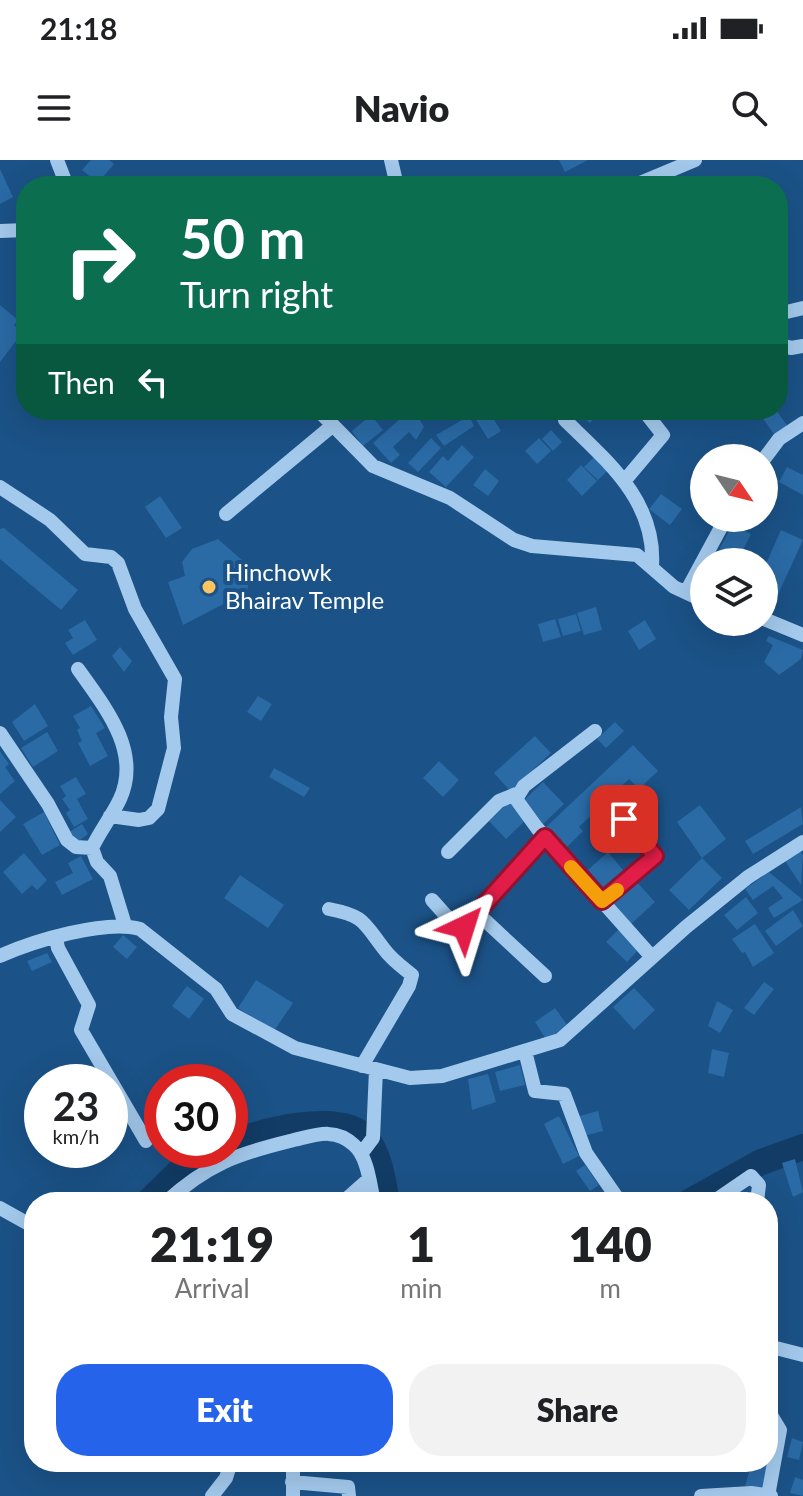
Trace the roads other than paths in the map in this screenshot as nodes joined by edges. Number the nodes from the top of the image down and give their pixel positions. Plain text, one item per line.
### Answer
1 (695, 160) edge
2 (654, 167) edge
3 (327, 420) edge
4 (565, 420) edge
5 (651, 420) edge
6 (803, 423) edge
7 (332, 426) junction
8 (775, 444) edge
9 (626, 479) junction
10 (0, 487) edge
11 (226, 514) dead end
12 (718, 532) edge
13 (652, 566) junction
14 (686, 592) junction
15 (690, 594) edge
16 (778, 625) edge
17 (803, 635) edge
18 (78, 669) dead end
19 (595, 731) dead end
20 (0, 733) edge
21 (516, 794) junction
22 (610, 802) dead end
23 (110, 816) junction
24 (545, 837) junction
25 (803, 842) edge
26 (92, 848) junction
27 (448, 852) dead end
28 (432, 900) dead end
29 (602, 901) junction
30 (329, 909) dead end
31 (476, 912) junction
32 (125, 925) junction
33 (56, 938) junction
34 (0, 956) edge
35 (651, 956) junction
36 (545, 976) dead end
37 (525, 1051) junction
38 (369, 1068) junction
39 (144, 1138) edge
40 (361, 1154) junction
41 (369, 1179) junction
42 (177, 1192) edge
43 (354, 1192) edge
44 (372, 1192) edge
45 (613, 1192) edge
46 (728, 1192) edge
47 (758, 1192) edge
48 (0, 1208) edge
49 (24, 1221) edge
50 (778, 1349) edge
51 (803, 1355) edge
52 (228, 1472) edge
53 (773, 1472) edge
54 (292, 1489) edge
55 (212, 1496) edge
56 (349, 1496) edge
57 (701, 1496) edge
58 (769, 1496) edge

1 - 2 street
3 - 7 street
4 - 9 street
5 - 9 street
6 - 8 street
7 - 11 street
7 - 13 street
9 - 13 street
10 - 23 street
12 - 14 street
13 - 14 street
14 - 15 street
16 - 17 street
18 - 23 street
19 - 21 street
20 - 26 street
21 - 24 street
21 - 27 street
22 - 29 street
23 - 26 street
24 - 29 street
24 - 31 street
25 - 35 street
26 - 32 street
28 - 31 street
29 - 35 street
30 - 38 street
31 - 36 street
32 - 33 street
32 - 38 street
33 - 34 street
33 - 39 street
35 - 37 street
37 - 38 street
37 - 45 street
38 - 40 street
40 - 41 street
40 - 42 street
41 - 43 street
41 - 44 street
46 - 47 street
48 - 49 street
50 - 51 street
52 - 55 street
53 - 58 street
54 - 56 street
57 - 58 street

